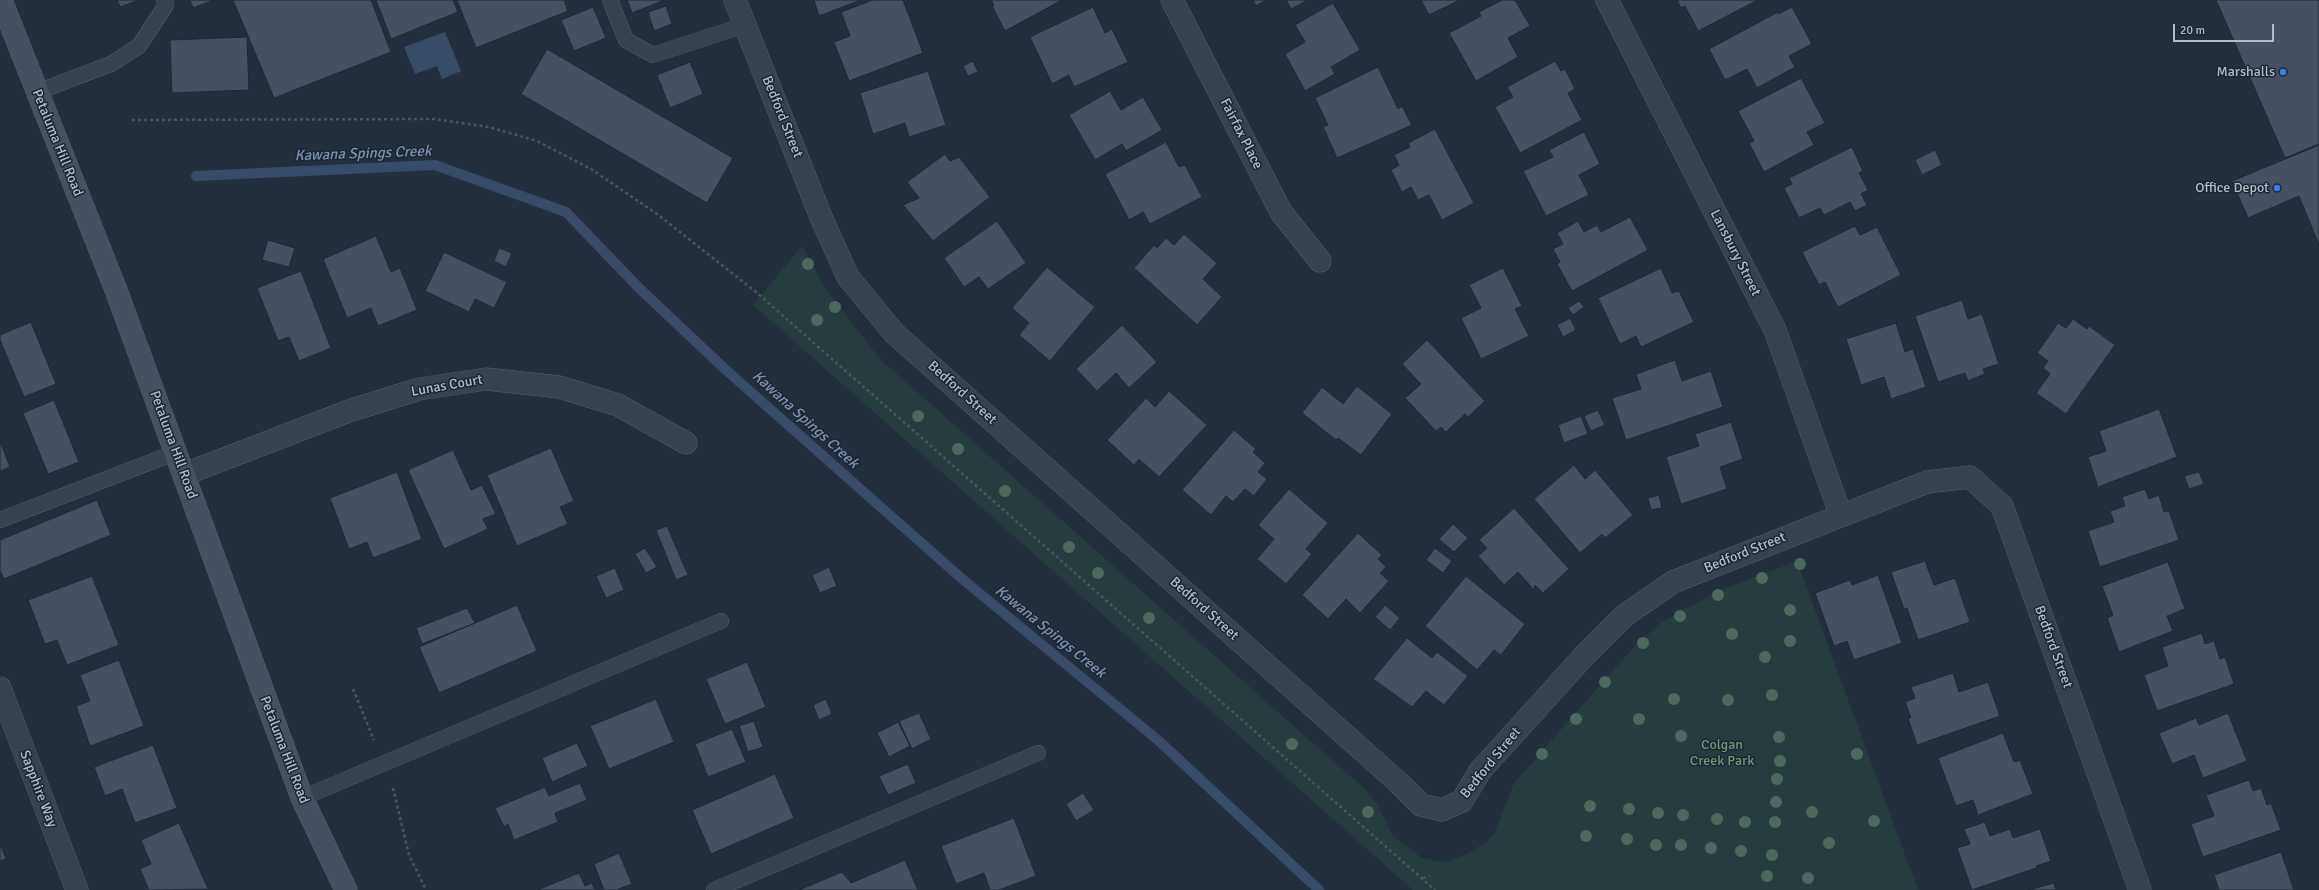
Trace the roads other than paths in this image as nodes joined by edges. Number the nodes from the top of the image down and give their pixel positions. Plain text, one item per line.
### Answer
1 (1, 0) edge
2 (164, 0) edge
3 (610, 0) edge
4 (735, 0) edge
5 (1172, 0) edge
6 (1607, 0) edge
7 (745, 25) junction
8 (37, 92) junction
9 (1320, 261) dead end
10 (686, 444) dead end
11 (177, 452) junction
12 (185, 474) junction
13 (1841, 516) junction
14 (0, 520) edge
15 (721, 621) dead end
16 (0, 688) edge
17 (1038, 753) dead end
18 (302, 798) junction
19 (77, 890) edge
20 (346, 890) edge
21 (714, 890) edge
22 (2140, 890) edge

1 - 8 main road, Petaluma Hill Road
2 - 8 lane
3 - 7 lane
4 - 7 street, Bedford Street
5 - 9 street, Fairfax Place
6 - 13 street, Lansbury Street
7 - 13 street, Bedford Street
8 - 11 main road, Petaluma Hill Road
10 - 12 street, Lunas Court
11 - 12 main road, Petaluma Hill Road
11 - 14 lane
12 - 18 main road, Petaluma Hill Road
13 - 22 street, Bedford Street
15 - 18 lane
16 - 19 street, Sapphire Way
17 - 21 lane
18 - 20 main road, Petaluma Hill Road

